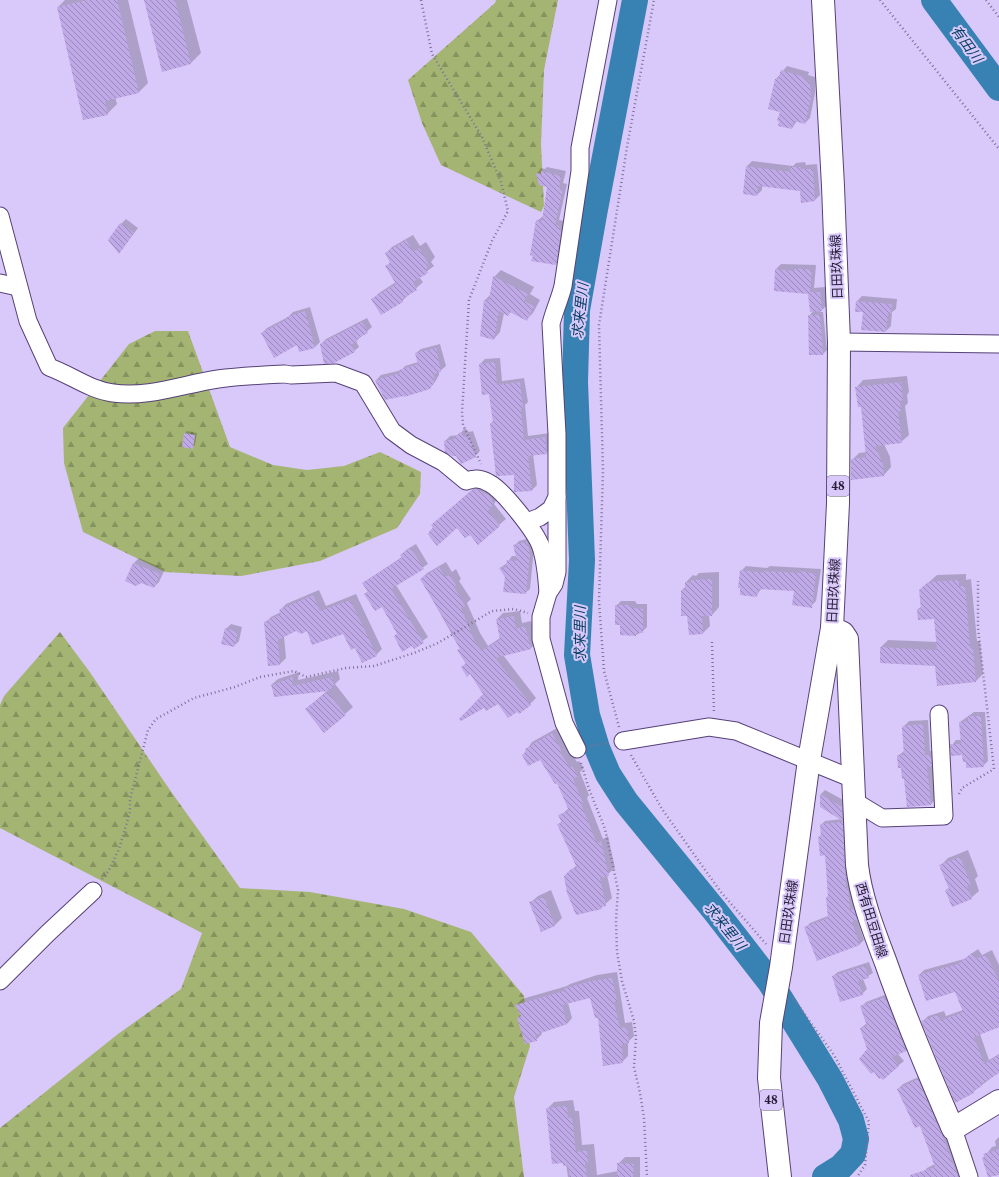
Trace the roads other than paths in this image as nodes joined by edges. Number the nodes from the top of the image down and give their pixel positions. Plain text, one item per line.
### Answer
1 (608, 0) edge
2 (823, 0) edge
3 (0, 216) edge
4 (0, 283) edge
5 (18, 287) junction
6 (838, 342) junction
7 (999, 344) edge
8 (557, 497) junction
9 (527, 522) junction
10 (548, 593) junction
11 (832, 628) junction
12 (939, 714) dead end
13 (623, 741) road end
14 (581, 748) road end
15 (808, 760) junction
16 (853, 779) junction
17 (854, 801) junction
18 (93, 891) road end
19 (0, 981) edge
20 (999, 1101) edge
21 (953, 1129) junction
22 (780, 1177) edge
23 (969, 1177) edge

1 - 8 street
2 - 6 main road, 日田玖珠線 / 48
3 - 5 street
4 - 5 street
5 - 9 street
6 - 7 street
6 - 11 main road, 日田玖珠線 / 48
8 - 9 street
8 - 10 street
9 - 10 street
10 - 14 street
11 - 15 main road, 日田玖珠線 / 48
11 - 16 main road, 西有田豆田線
12 - 17 street
13 - 15 street
15 - 16 street
15 - 22 main road, 日田玖珠線 / 48
16 - 17 main road, 西有田豆田線
17 - 21 main road, 西有田豆田線
18 - 19 street
20 - 21 main road
21 - 23 street

